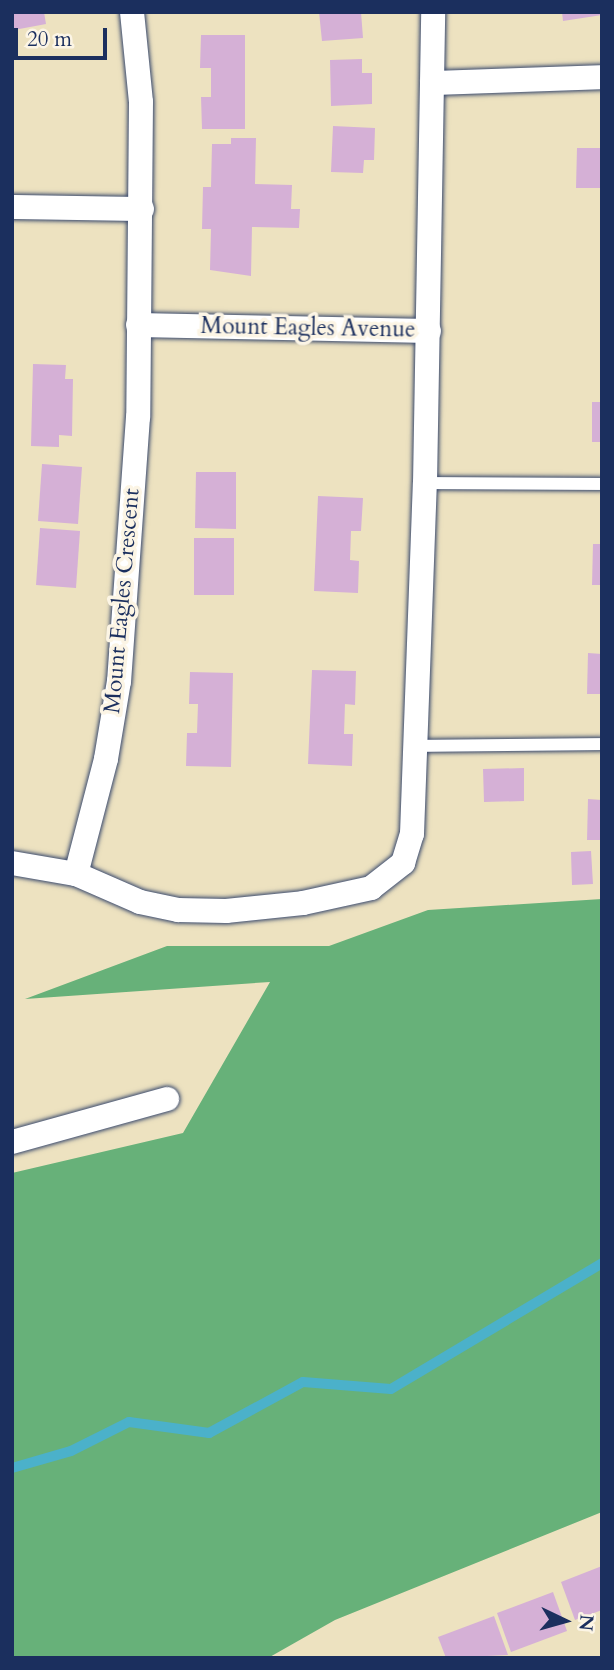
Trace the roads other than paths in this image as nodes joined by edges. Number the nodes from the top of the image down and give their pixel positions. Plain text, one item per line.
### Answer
1 (433, 12) edge
2 (133, 17) edge
3 (602, 77) edge
4 (432, 83) junction
5 (12, 207) edge
6 (142, 209) junction
7 (138, 325) junction
8 (429, 331) junction
9 (425, 482) junction
10 (602, 484) edge
11 (602, 744) edge
12 (413, 746) junction
13 (12, 863) edge
14 (76, 874) junction
15 (167, 1100) dead end
16 (12, 1142) edge

1 - 4 street, Mount Eagles Avenue
2 - 6 street
3 - 4 street
4 - 8 street, Mount Eagles Avenue
5 - 6 street
6 - 7 street
7 - 8 street, Mount Eagles Avenue
7 - 14 street, Mount Eagles Crescent
8 - 9 street
9 - 10 lane
9 - 12 street
11 - 12 lane
12 - 14 street
13 - 14 street
15 - 16 street

